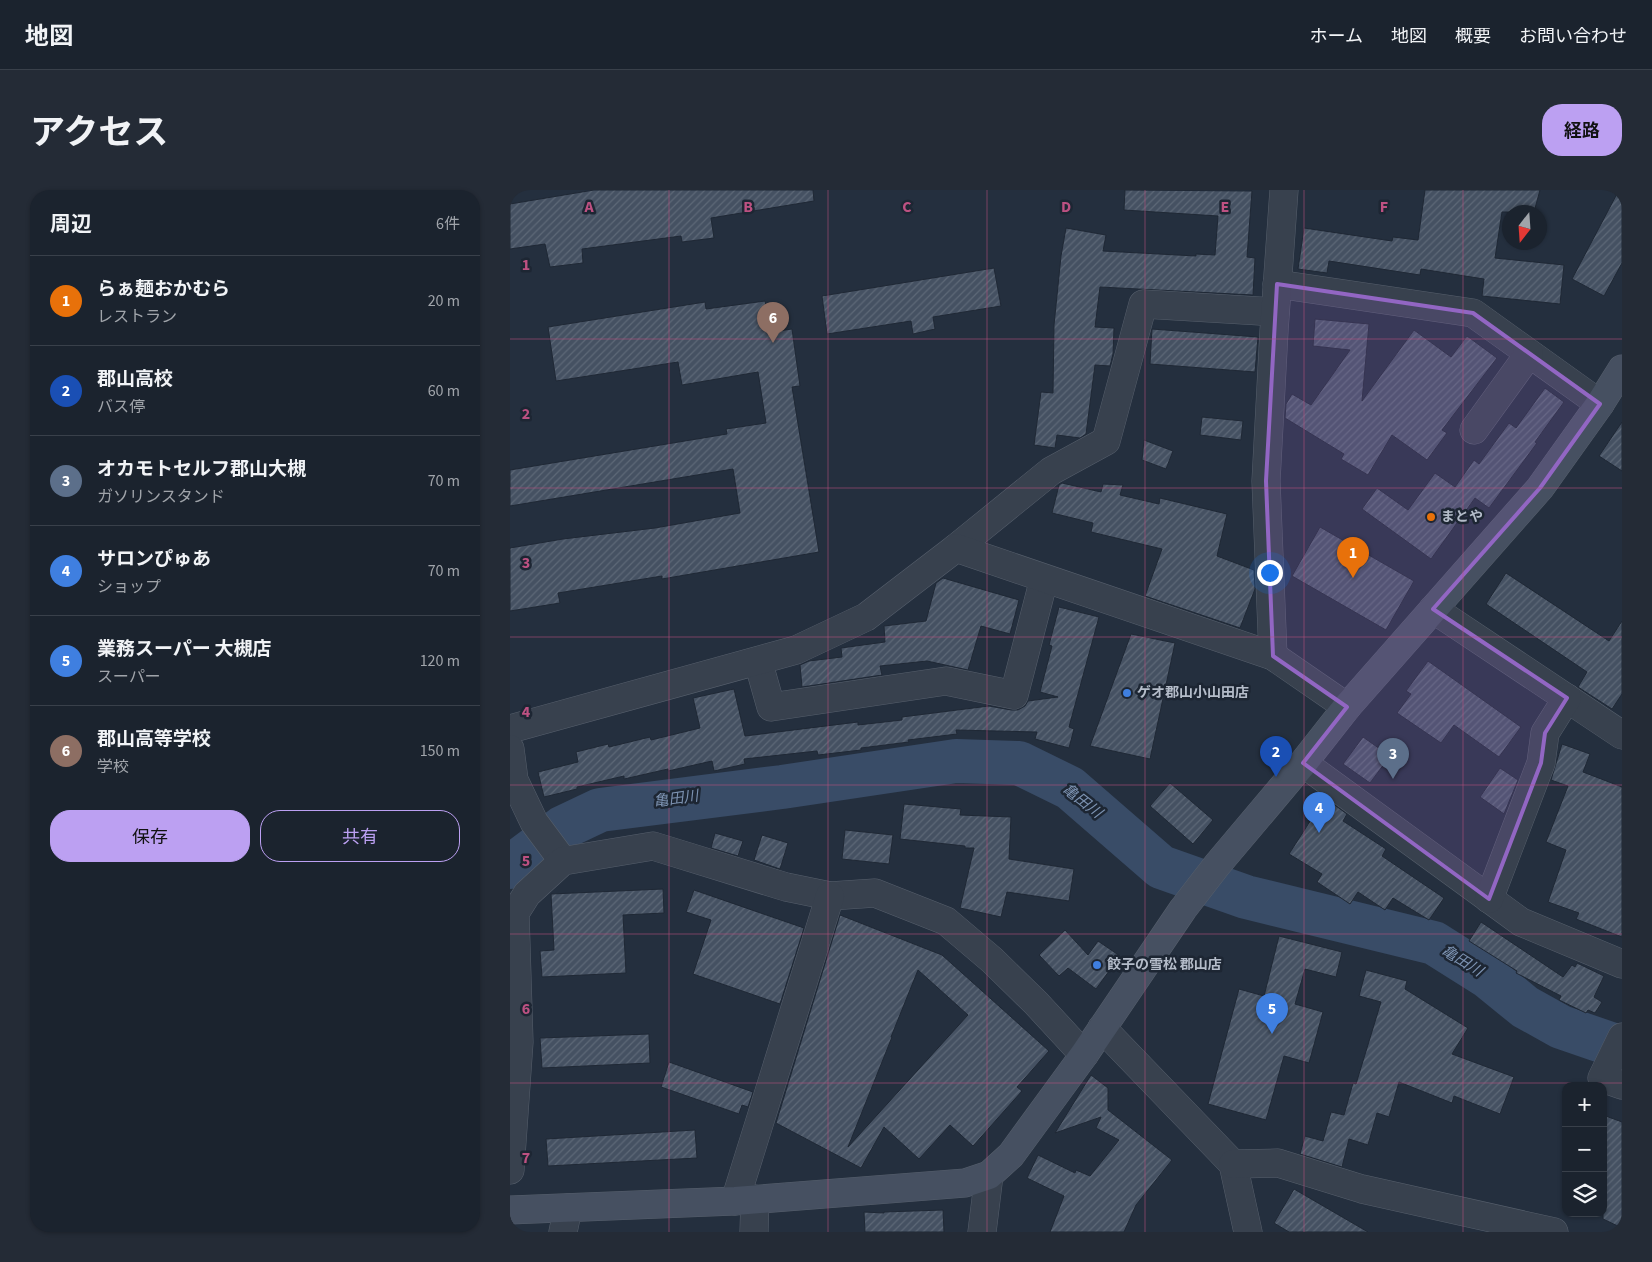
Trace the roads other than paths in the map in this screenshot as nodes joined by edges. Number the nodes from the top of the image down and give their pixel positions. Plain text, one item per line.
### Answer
1 (1284, 190) edge
2 (1277, 284) junction
3 (1275, 312) junction
4 (1529, 354) junction
5 (1622, 369) edge
6 (1600, 404) junction
7 (1474, 430) dead end
8 (956, 548) junction
9 (1044, 579) junction
10 (1433, 609) junction
11 (1273, 656) junction
12 (758, 661) junction
13 (1567, 698) junction
14 (1347, 707) junction
15 (510, 729) edge
16 (1622, 735) edge
17 (510, 749) edge
18 (1303, 763) junction
19 (563, 860) junction
20 (830, 896) junction
21 (1489, 899) junction
22 (513, 914) edge
23 (1622, 964) edge
24 (1102, 1028) junction
25 (1622, 1037) edge
26 (1084, 1055) junction
27 (1614, 1076) edge
28 (1233, 1164) junction
29 (510, 1170) edge
30 (989, 1174) junction
31 (745, 1200) junction
32 (510, 1210) edge
33 (566, 1220) edge
34 (754, 1232) edge
35 (982, 1232) edge
36 (1248, 1232) edge
37 (1554, 1232) edge

1 - 2 street
2 - 3 street
2 - 4 street
3 - 8 street
3 - 11 street
4 - 6 street
4 - 7 street
5 - 6 street
6 - 10 street
8 - 9 street
8 - 12 street
9 - 11 street
9 - 12 street
10 - 13 street
10 - 14 street
11 - 14 street
12 - 15 street
13 - 16 street
13 - 21 street
14 - 18 street
17 - 19 street
18 - 21 street
18 - 24 street
19 - 20 street
19 - 22 street
20 - 26 street
20 - 31 street
21 - 23 street
22 - 29 street
24 - 26 street
24 - 28 street
25 - 27 street
26 - 30 street
28 - 36 street
28 - 37 street
30 - 31 street
30 - 35 street
31 - 33 street
31 - 34 street
32 - 33 street

